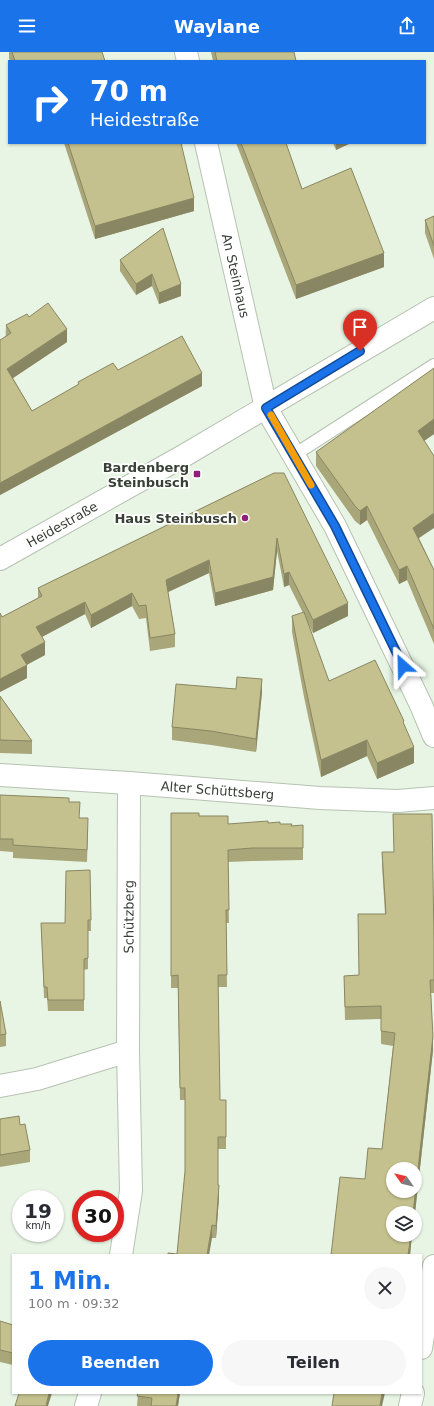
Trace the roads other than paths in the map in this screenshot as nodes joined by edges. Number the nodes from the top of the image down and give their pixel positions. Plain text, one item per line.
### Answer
1 (206, 144) edge
2 (434, 308) edge
3 (434, 365) edge
4 (266, 408) junction
5 (294, 455) junction
6 (0, 559) edge
7 (434, 736) edge
8 (0, 775) edge
9 (129, 783) junction
10 (434, 798) edge
11 (128, 1051) junction
12 (0, 1086) edge
13 (121, 1254) edge
14 (434, 1266) edge
15 (422, 1342) edge
16 (90, 1394) edge
17 (413, 1394) edge
18 (86, 1406) edge
19 (410, 1406) edge

1 - 4 street, An Steinhaus
2 - 4 street, Heidestraße
3 - 5 lane
4 - 5 street, An Steinhaus
4 - 6 street, Heidestraße
5 - 7 street, An Steinhaus
8 - 9 street, Alter Schüttsberg
9 - 10 street, Alter Schüttsberg
9 - 11 street, Schützberg
11 - 12 street
11 - 13 street, Schützberg
14 - 15 street
16 - 18 street
17 - 19 street

